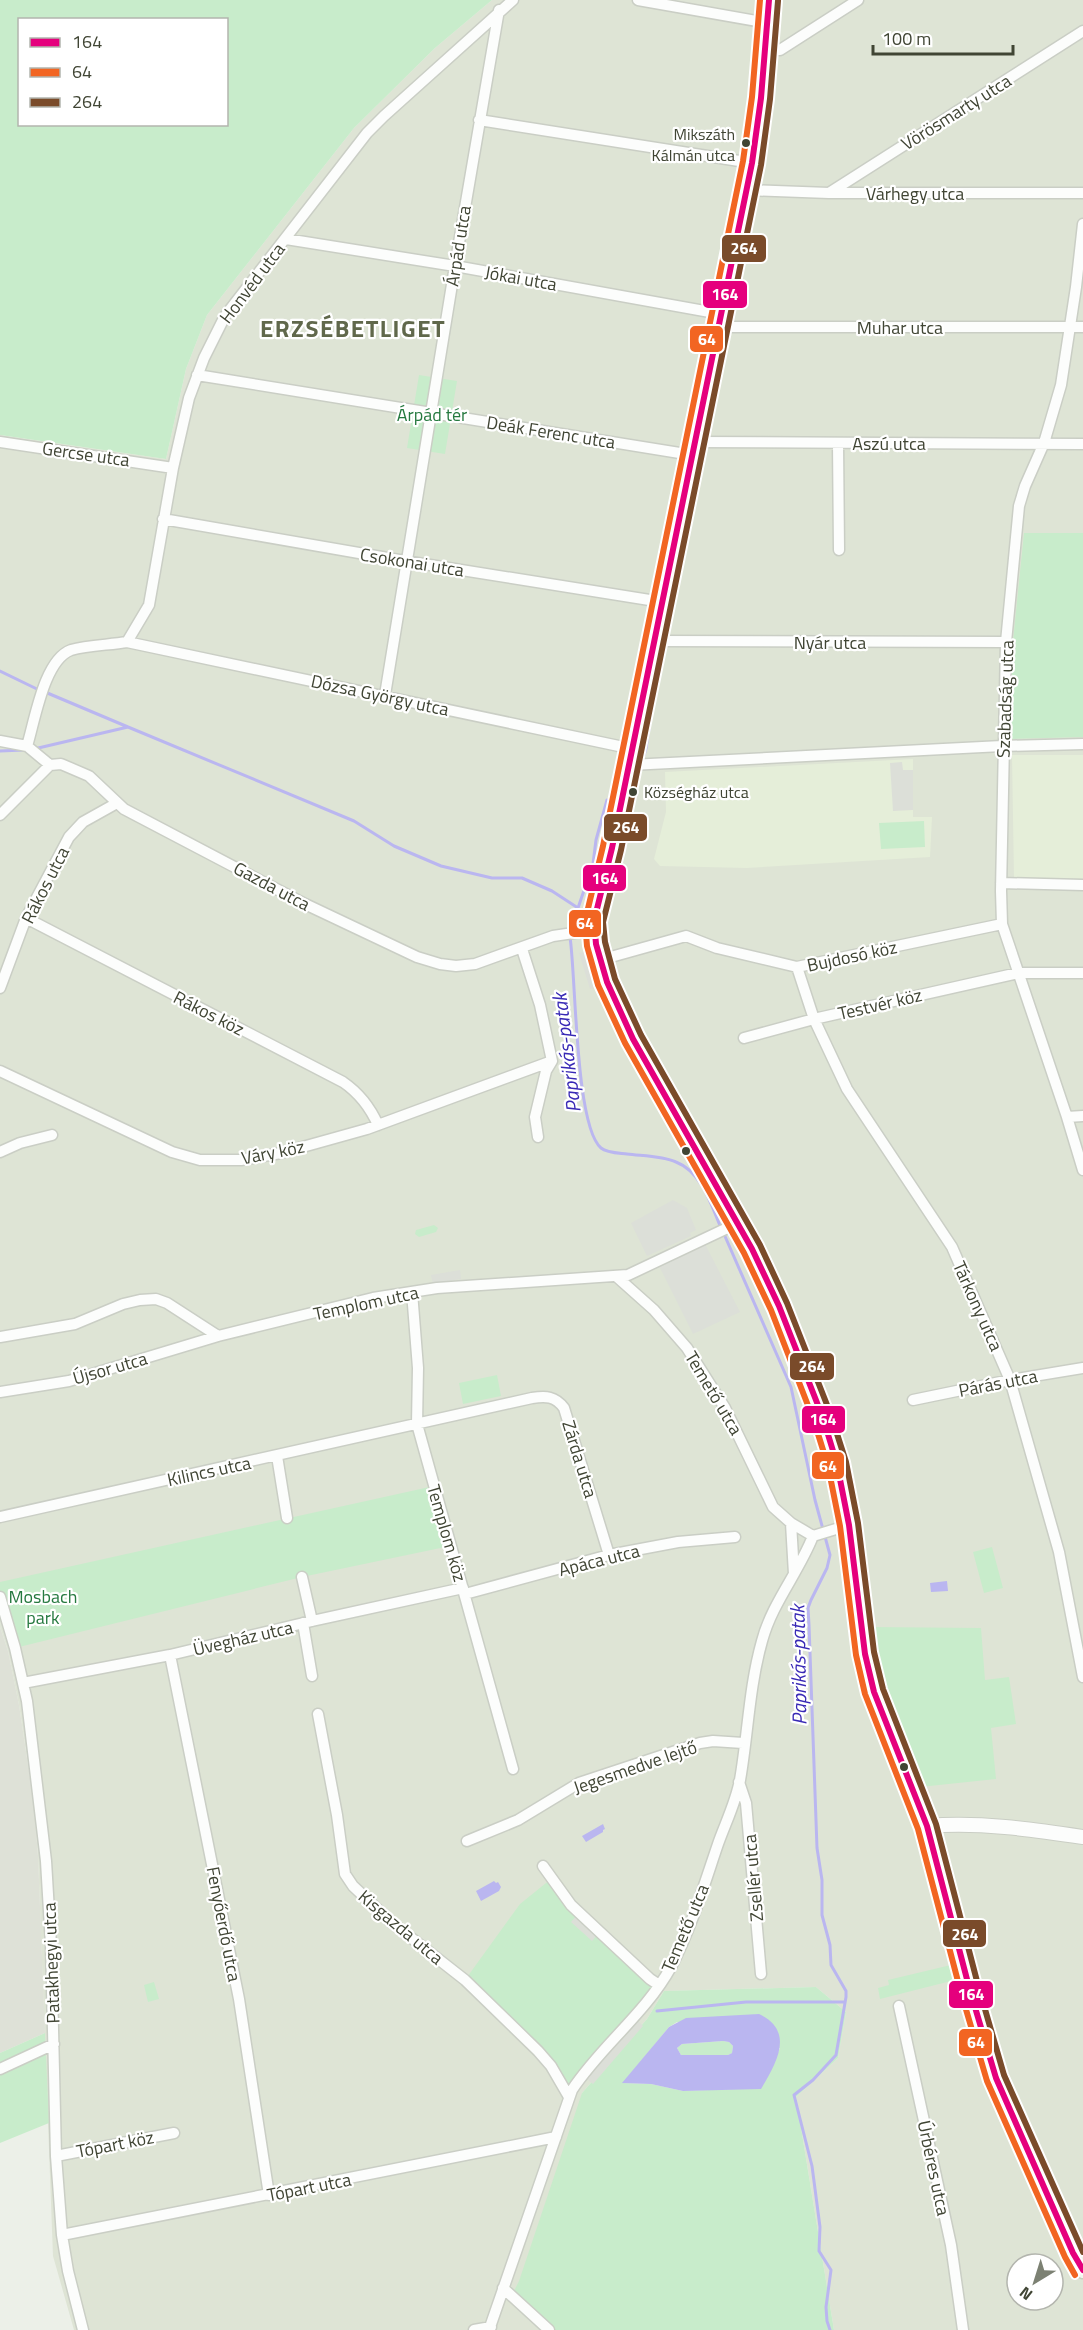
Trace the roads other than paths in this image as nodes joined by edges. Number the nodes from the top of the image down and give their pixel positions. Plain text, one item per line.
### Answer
1 (513, 0) edge
2 (638, 0) edge
3 (769, 0) edge
4 (858, 0) edge
5 (500, 10) junction
6 (768, 23) junction
7 (1083, 31) edge
8 (769, 51) junction
9 (479, 120) junction
10 (752, 163) junction
11 (751, 190) junction
12 (829, 193) junction
13 (1083, 193) edge
14 (1083, 224) edge
15 (286, 239) junction
16 (455, 266) junction
17 (722, 324) junction
18 (1070, 327) junction
19 (1083, 327) edge
20 (196, 375) junction
21 (431, 413) junction
22 (0, 442) edge
23 (838, 443) junction
24 (1044, 443) junction
25 (1083, 444) edge
26 (697, 446) junction
27 (172, 468) junction
28 (163, 519) junction
29 (839, 550) dead end
30 (405, 561) junction
31 (662, 602) junction
32 (659, 641) junction
33 (127, 642) junction
34 (1006, 642) junction
35 (385, 695) junction
36 (0, 741) edge
37 (1083, 744) edge
38 (1002, 746) junction
39 (30, 749) junction
40 (631, 757) junction
41 (50, 765) junction
42 (117, 803) junction
43 (0, 815) edge
44 (1001, 883) junction
45 (1083, 885) edge
46 (26, 918) junction
47 (1002, 924) junction
48 (594, 930) junction
49 (522, 948) junction
50 (600, 960) junction
51 (797, 967) junction
52 (1018, 973) junction
53 (1083, 973) edge
54 (0, 988) edge
55 (814, 1019) junction
56 (744, 1038) dead end
57 (552, 1061) junction
58 (0, 1071) edge
59 (1083, 1116) edge
60 (1067, 1117) junction
61 (378, 1125) junction
62 (52, 1135) dead end
63 (538, 1137) dead end
64 (0, 1152) edge
65 (1083, 1170) edge
66 (734, 1225) junction
67 (617, 1277) junction
68 (412, 1292) junction
69 (218, 1336) junction
70 (0, 1337) edge
71 (1083, 1368) edge
72 (1010, 1380) junction
73 (0, 1392) edge
74 (914, 1400) dead end
75 (417, 1424) junction
76 (277, 1456) junction
77 (0, 1517) edge
78 (287, 1518) dead end
79 (791, 1523) junction
80 (849, 1525) junction
81 (820, 1533) junction
82 (735, 1538) dead end
83 (609, 1555) junction
84 (794, 1575) junction
85 (302, 1577) dead end
86 (464, 1591) junction
87 (0, 1597) edge
88 (307, 1622) junction
89 (170, 1655) junction
90 (312, 1676) dead end
91 (1083, 1677) edge
92 (23, 1683) junction
93 (318, 1714) dead end
94 (743, 1743) junction
95 (513, 1769) dead end
96 (739, 1782) junction
97 (927, 1826) junction
98 (1083, 1837) edge
99 (467, 1841) dead end
100 (543, 1866) dead end
101 (761, 1974) dead end
102 (659, 1985) junction
103 (899, 2006) dead end
104 (54, 2044) junction
105 (0, 2069) edge
106 (569, 2097) junction
107 (174, 2133) dead end
108 (556, 2137) junction
109 (56, 2156) junction
110 (269, 2195) junction
111 (62, 2235) junction
112 (1083, 2270) edge
113 (503, 2288) junction
114 (490, 2329) edge
115 (83, 2330) edge
116 (474, 2330) edge
117 (549, 2330) edge
118 (963, 2330) edge

1 - 5 street, Honvéd utca
2 - 6 street
3 - 6 main road
4 - 8 street
5 - 9 street, Árpád utca
5 - 15 street, Honvéd utca
6 - 8 main road
7 - 12 street, Vörösmarty utca
8 - 10 main road
9 - 10 street
9 - 16 street, Árpád utca
10 - 11 main road
11 - 12 street, Várhegy utca
11 - 17 main road
12 - 13 street, Várhegy utca
14 - 18 street, Szabadság utca
15 - 16 street, Jókai utca
15 - 20 street, Honvéd utca
16 - 17 street, Jókai utca
16 - 21 street, Árpád utca
17 - 18 street, Muhar utca
17 - 26 main road
18 - 19 street, Muhar utca
18 - 24 street, Szabadság utca
20 - 21 street, Deák Ferenc utca
20 - 27 street, Honvéd utca
21 - 26 street, Deák Ferenc utca
21 - 30 street, Árpád utca
22 - 27 street, Gercse utca
23 - 24 street, Aszú utca
23 - 26 street, Aszú utca
23 - 29 street
24 - 25 street, Aszú utca
24 - 34 street, Szabadság utca
26 - 31 main road
27 - 28 street, Honvéd utca
28 - 30 street, Csokonai utca
28 - 33 street, Honvéd utca
30 - 31 street, Csokonai utca
30 - 35 street, Árpád utca
31 - 32 main road
32 - 34 street, Nyár utca
32 - 40 main road
33 - 35 street, Dózsa György utca
33 - 39 street, Dózsa György utca
34 - 38 street, Szabadság utca
35 - 40 street, Dózsa György utca
36 - 39 street, Gazda utca
37 - 38 street
38 - 40 street
38 - 44 street, Szabadság utca
39 - 41 street, Gazda utca
40 - 48 main road
41 - 42 street, Gazda utca
41 - 43 street
42 - 46 street, Rákos utca
42 - 49 street, Gazda utca
44 - 45 street
44 - 47 street, Szabadság utca
46 - 54 street, Rákos utca
46 - 61 street, Rákos köz
47 - 51 street, Bujdosó köz
47 - 52 street, Szabadság utca
48 - 49 street, Gazda utca
48 - 50 main road
49 - 57 street
50 - 51 street, Bujdosó köz
50 - 66 main road
51 - 55 street, Tárkony utca
52 - 53 street, Testvér köz
52 - 55 street, Testvér köz
52 - 60 street, Szabadság utca
55 - 56 street, Testvér köz
55 - 72 street, Tárkony utca
57 - 61 street, Váry köz
57 - 63 street
58 - 61 street, Váry köz
59 - 60 street
60 - 65 street, Szabadság utca
62 - 64 street
66 - 67 street, Templom utca
66 - 80 main road
67 - 68 street, Templom utca
67 - 79 street, Temető utca
68 - 69 street, Templom utca
68 - 75 street, Templom köz
69 - 70 street
69 - 73 street, Újsor utca
71 - 72 street, Párás utca
72 - 74 street, Párás utca
72 - 91 street, Tárkony utca
75 - 76 street, Kilincs utca
75 - 83 street, Zárda utca
75 - 86 street, Templom köz
76 - 77 street, Kilincs utca
76 - 78 street
79 - 81 street, Temető utca
79 - 84 street
80 - 81 street
80 - 97 main road
81 - 84 street, Temető utca
82 - 83 street, Apáca utca
83 - 86 street, Apáca utca
84 - 94 street, Temető utca
85 - 88 street
86 - 88 street, Üvegház utca
86 - 95 street, Templom köz
87 - 92 street, Patakhegyi utca
88 - 89 street, Üvegház utca
88 - 90 street
89 - 92 street, Üvegház utca
89 - 110 street, Fenyőerdő utca
92 - 104 street, Patakhegyi utca
93 - 106 street, Kisgazda utca
94 - 96 street, Temető utca
94 - 99 street, Jegesmedve lejtő
96 - 101 street, Zsellér utca
96 - 102 street, Temető utca
97 - 98 street
97 - 112 main road
100 - 102 street
102 - 106 street, Temető utca
103 - 118 street, Úrbéres utca
104 - 105 street
104 - 109 street, Patakhegyi utca
106 - 108 street, Temető utca
107 - 109 street, Tópart köz
108 - 110 street, Tópart utca
108 - 113 street, Temető utca
109 - 111 street, Patakhegyi utca
110 - 111 street, Tópart utca
111 - 115 street, Patakhegyi utca
113 - 114 street, Temető utca
113 - 117 street
114 - 116 street

